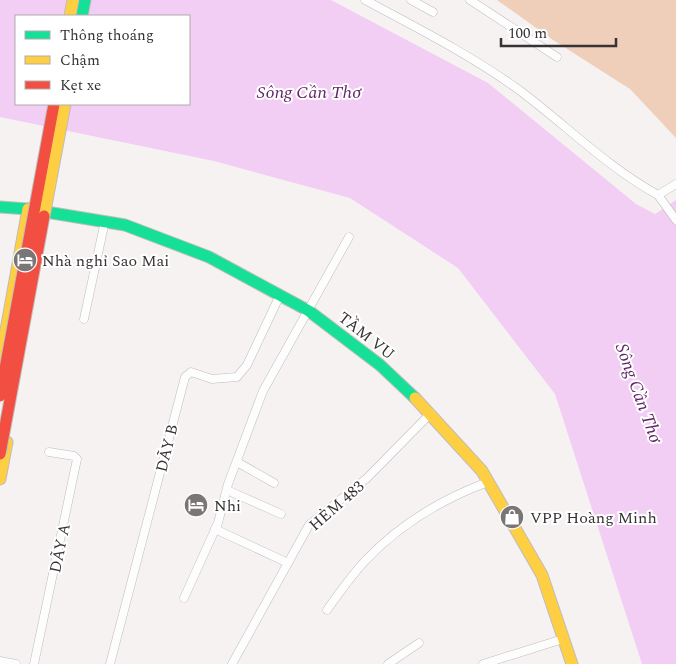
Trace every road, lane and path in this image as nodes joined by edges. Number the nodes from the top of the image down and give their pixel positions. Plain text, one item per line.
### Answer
1 (74, 0) edge
2 (85, 0) edge
3 (365, 0) edge
4 (411, 0) edge
5 (470, 0) edge
6 (433, 12) dead end
7 (70, 15) edge
8 (82, 15) edge
9 (557, 57) dead end
10 (54, 105) edge
11 (65, 105) edge
12 (676, 184) edge
13 (658, 195) junction
14 (0, 207) edge
15 (28, 209) junction
16 (48, 212) junction
17 (676, 220) edge
18 (105, 221) junction
19 (349, 237) dead end
20 (280, 295) junction
21 (310, 311) junction
22 (84, 319) dead end
23 (0, 363) edge
24 (0, 396) edge
25 (431, 413) junction
26 (49, 452) dead end
27 (0, 454) edge
28 (237, 462) junction
29 (0, 480) edge
30 (488, 482) junction
31 (274, 483) dead end
32 (227, 490) junction
33 (281, 514) dead end
34 (215, 529) junction
35 (288, 563) junction
36 (184, 598) dead end
37 (327, 610) dead end
38 (563, 639) junction
39 (419, 643) dead end
40 (0, 661) edge
41 (16, 664) edge
42 (34, 664) edge
43 (110, 664) edge
44 (232, 664) edge
45 (388, 664) edge
46 (483, 664) edge
47 (572, 664) edge

1 - 7 main road
2 - 8 main road
3 - 13 street
4 - 6 street
5 - 9 street
10 - 24 main road, bridge
11 - 27 main road, bridge
12 - 13 street
13 - 17 street
14 - 15 main road, TẦM VU
15 - 16 main road, TẦM VU
15 - 23 main road
16 - 18 main road, TẦM VU
16 - 29 main road
18 - 20 main road, TẦM VU
18 - 22 street
19 - 21 street
20 - 21 main road, TẦM VU
20 - 43 street, DÃY B
21 - 25 main road, TẦM VU
21 - 28 street
25 - 30 main road, TẦM VU
25 - 35 street, HẺM 483
26 - 42 street, DÃY A
28 - 31 street
28 - 32 street
30 - 37 street
30 - 38 main road, TẦM VU
32 - 33 street
32 - 34 street
34 - 35 street
34 - 36 street
35 - 44 street, HẺM 483
38 - 46 street
38 - 47 main road, TẦM VU
39 - 45 street
40 - 41 street

